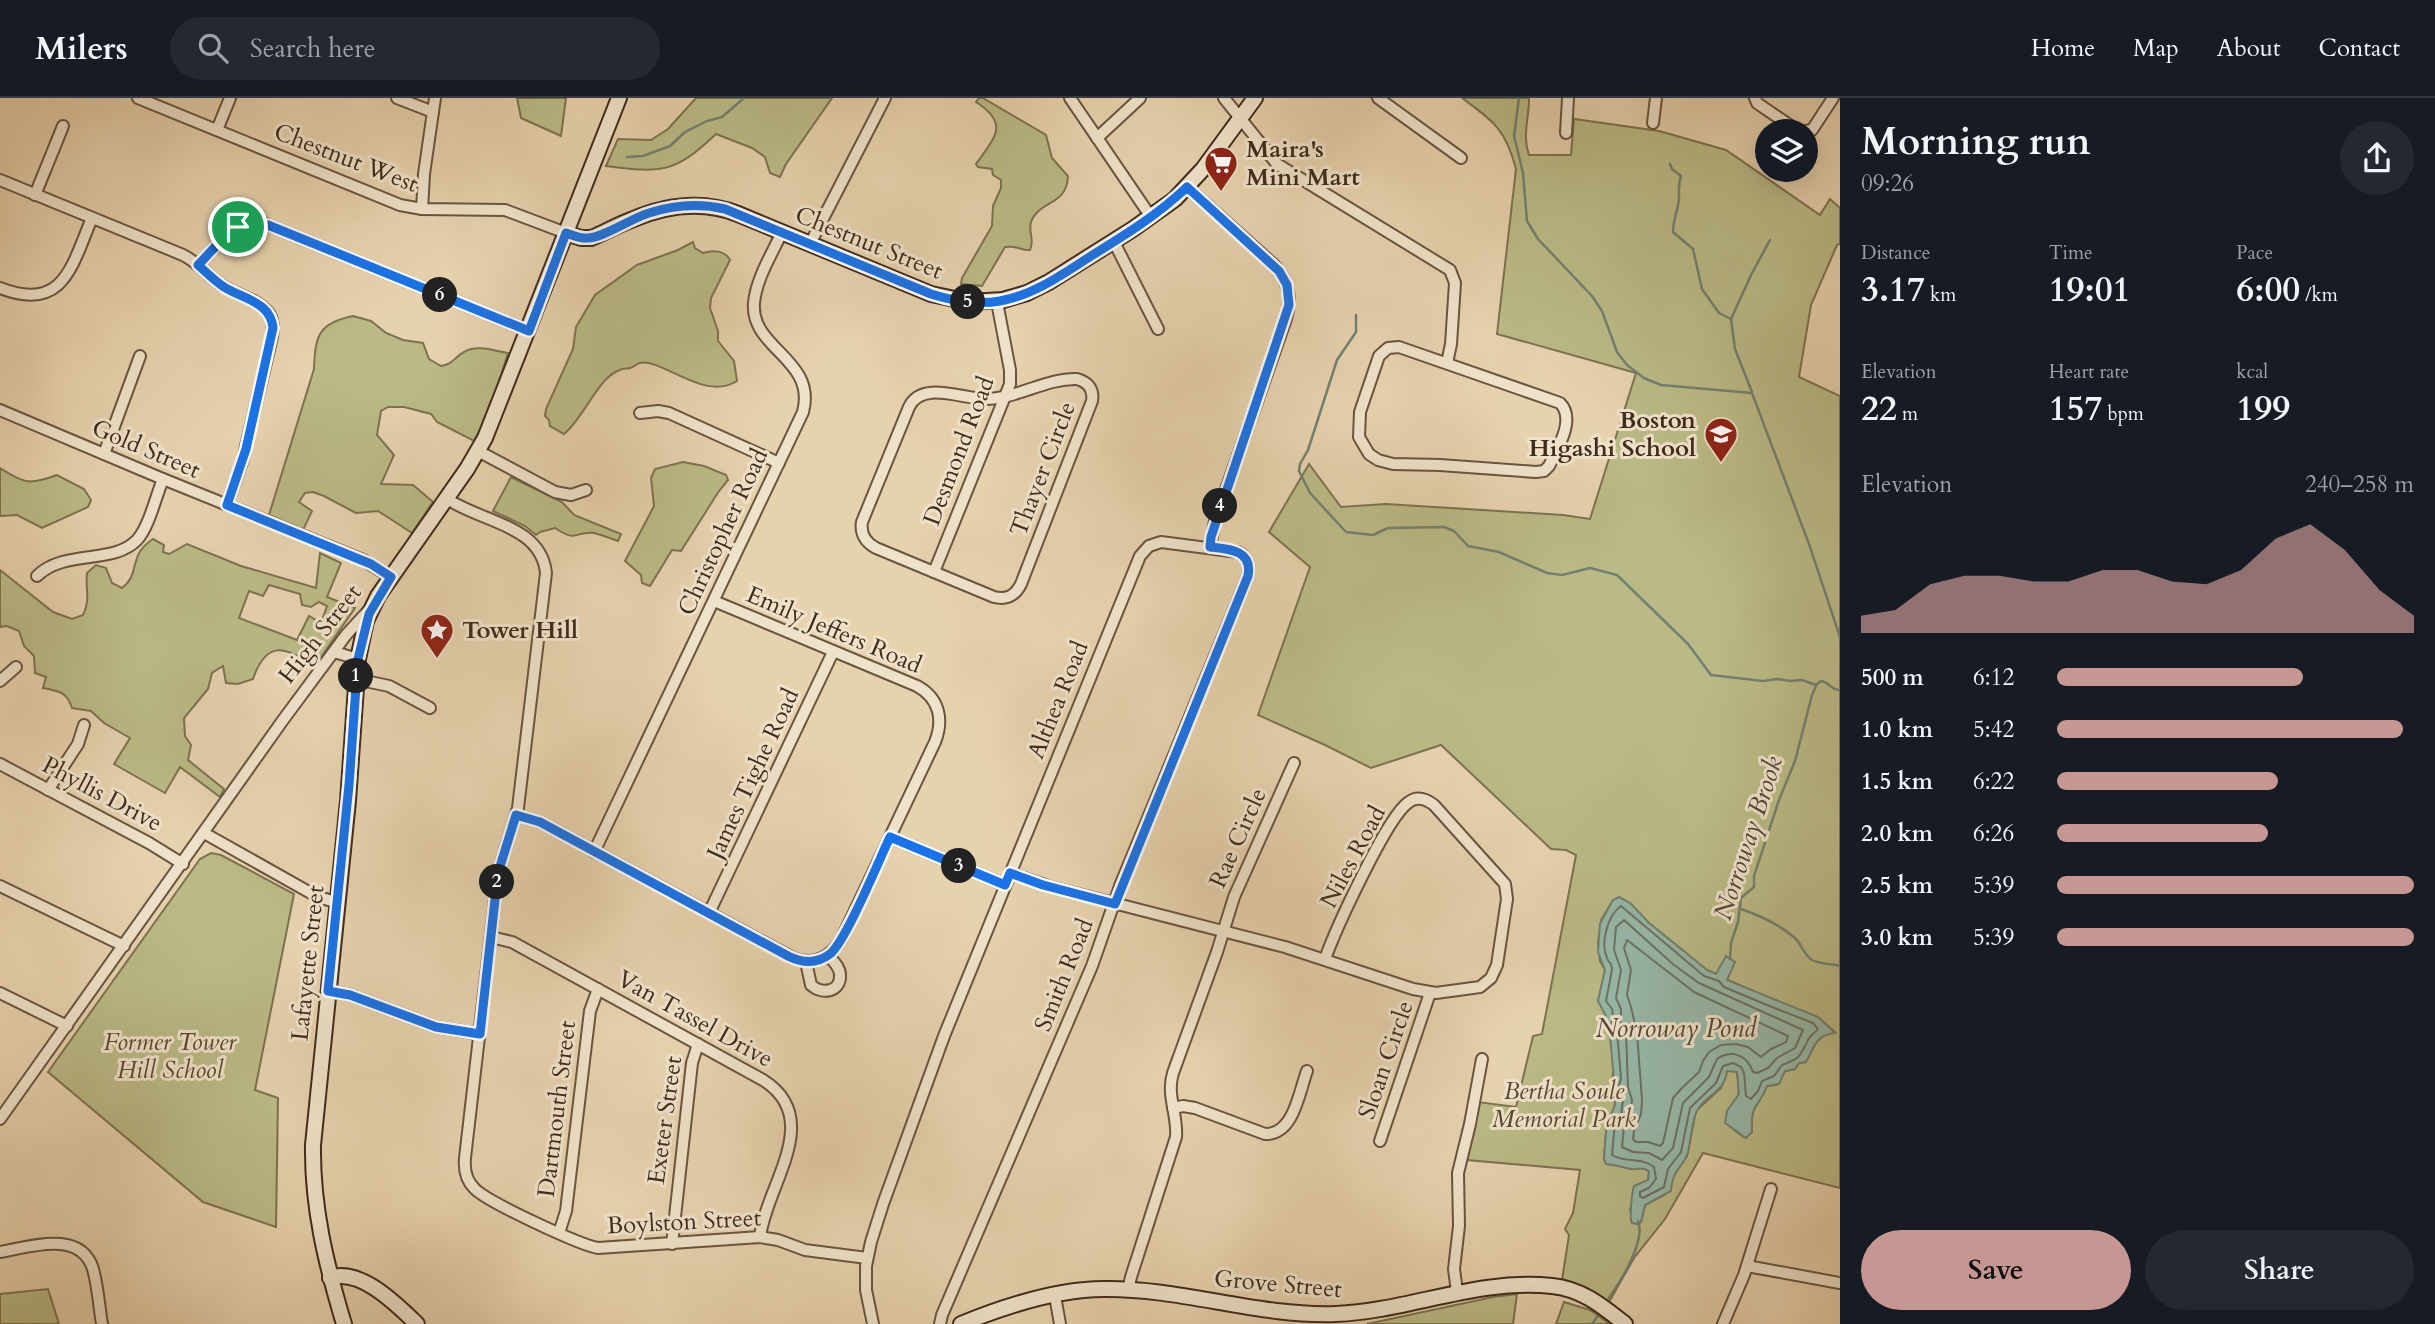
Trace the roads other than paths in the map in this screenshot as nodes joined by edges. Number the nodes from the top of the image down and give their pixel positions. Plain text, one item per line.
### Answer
1 (138, 98) edge
2 (230, 98) edge
3 (397, 98) edge
4 (435, 98) edge
5 (619, 98) edge
6 (885, 98) edge
7 (1070, 98) edge
8 (1140, 98) edge
9 (1224, 98) edge
10 (1255, 98) edge
11 (1378, 98) edge
12 (1568, 98) edge
13 (1656, 98) edge
14 (1755, 98) edge
15 (1833, 98) edge
16 (433, 112) junction
17 (1241, 118) junction
18 (1780, 119) edge
19 (1818, 121) edge
20 (1653, 123) dead end
21 (63, 126) dead end
22 (217, 130) junction
23 (1566, 133) dead end
24 (1097, 138) junction
25 (1461, 158) dead end
26 (0, 180) edge
27 (1187, 187) junction
28 (35, 195) junction
29 (422, 209) junction
30 (1151, 217) junction
31 (92, 218) junction
32 (782, 232) junction
33 (566, 233) junction
34 (1114, 242) junction
35 (810, 244) junction
36 (198, 265) junction
37 (0, 288) edge
38 (997, 302) junction
39 (1158, 328) dead end
40 (529, 331) junction
41 (140, 356) dead end
42 (1447, 363) junction
43 (1005, 396) junction
44 (0, 410) edge
45 (640, 413) dead end
46 (478, 451) junction
47 (104, 454) junction
48 (779, 463) junction
49 (163, 480) junction
50 (586, 490) dead end
51 (446, 498) junction
52 (227, 505) junction
53 (1210, 547) junction
54 (934, 572) junction
55 (37, 576) dead end
56 (391, 577) junction
57 (714, 601) junction
58 (372, 606) junction
59 (334, 652) junction
60 (833, 652) junction
61 (358, 659) junction
62 (16, 667) dead end
63 (356, 679) junction
64 (0, 681) edge
65 (430, 708) dead end
66 (84, 726) dead end
67 (1294, 763) dead end
68 (0, 764) edge
69 (48, 790) junction
70 (516, 815) junction
71 (204, 833) junction
72 (890, 837) junction
73 (594, 852) junction
74 (183, 864) junction
75 (1010, 873) junction
76 (1005, 885) junction
77 (0, 886) edge
78 (338, 903) junction
79 (1115, 904) junction
80 (709, 913) junction
81 (1224, 930) junction
82 (491, 937) junction
83 (124, 946) junction
84 (828, 955) junction
85 (1325, 959) junction
86 (806, 962) junction
87 (598, 989) junction
88 (328, 991) junction
89 (0, 993) edge
90 (1430, 993) junction
91 (67, 1026) junction
92 (480, 1034) junction
93 (698, 1044) junction
94 (1482, 1059) dead end
95 (1307, 1071) dead end
96 (1173, 1108) junction
97 (0, 1119) edge
98 (1380, 1141) dead end
99 (1771, 1189) dead end
100 (559, 1233) junction
101 (760, 1237) junction
102 (672, 1244) junction
103 (0, 1252) edge
104 (867, 1258) junction
105 (1747, 1266) junction
106 (330, 1278) junction
107 (1840, 1283) edge
108 (1128, 1290) junction
109 (1457, 1292) junction
110 (1055, 1296) junction
111 (102, 1324) edge
112 (344, 1324) edge
113 (416, 1324) edge
114 (873, 1324) edge
115 (940, 1324) edge
116 (961, 1324) edge
117 (1060, 1324) edge
118 (1626, 1324) edge
119 (1723, 1324) edge

1 - 22 street, Chestnut West
2 - 22 street
3 - 16 street
4 - 16 street, Chestnut West
5 - 33 main road, High Street
6 - 35 street
7 - 24 street
8 - 24 street
9 - 17 street
10 - 17 main road, Chestnut Street
11 - 25 street
12 - 23 street
13 - 20 street
14 - 18 street
15 - 19 street
16 - 29 street, Chestnut West
17 - 27 main road, Chestnut Street
17 - 42 street
21 - 28 street
22 - 29 street, Chestnut West
24 - 30 street
26 - 28 street
27 - 30 main road, Chestnut Street
27 - 53 street
28 - 31 street
29 - 33 street, Chestnut West
30 - 34 main road, Chestnut Street
31 - 36 street
31 - 37 street
32 - 33 main road, Chestnut Street
32 - 35 main road, Chestnut Street
32 - 48 street, Christopher Road
33 - 40 main road, High Street
34 - 38 main road, Chestnut Street
34 - 39 street
35 - 38 main road, Chestnut Street
36 - 40 street
36 - 52 street
38 - 43 street, Desmond Road
40 - 46 main road, High Street
41 - 47 street
42 - 42 street
43 - 54 street, Desmond Road
43 - 54 street, Thayer Circle
43 - 54 street, Thayer Circle
44 - 47 street, Gold Street
45 - 48 street
46 - 50 street
46 - 51 main road, High Street
47 - 49 street, Gold Street
48 - 57 street, Christopher Road
49 - 52 street, Gold Street
49 - 55 street
51 - 56 main road, High Street
51 - 70 street, Boylston Street
52 - 56 street, Gold Street
53 - 75 street, Althea Road
53 - 79 street, Smith Road
56 - 58 main road, High Street
57 - 60 street, Emily Jeffers Road
57 - 73 street, Christopher Road
58 - 59 street, High Street
58 - 61 main road, Lafayette Street
59 - 61 street
59 - 71 street, High Street
60 - 72 street, Emily Jeffers Road
60 - 80 street, James Tighe Road
61 - 63 main road, Lafayette Street
62 - 64 street
63 - 65 street
63 - 78 main road, Lafayette Street
66 - 69 street
67 - 81 street, Rae Circle
68 - 69 street, Phyllis Drive
69 - 74 street, Phyllis Drive
70 - 73 street
70 - 82 street, Boylston Street
71 - 74 street, High Street
71 - 78 street
72 - 76 street
72 - 84 street, Emily Jeffers Road
73 - 80 street
74 - 83 street, High Street
75 - 76 street, Althea Road
75 - 79 street, Niles Road
76 - 104 street, Althea Road
77 - 83 street
78 - 88 main road, Lafayette Street
79 - 81 street, Niles Road
79 - 115 street, Smith Road
80 - 86 street
81 - 85 street, Niles Road
81 - 96 street, Rae Circle
82 - 87 street, Van Tassel Drive
82 - 92 street, Boylston Street
83 - 91 street, High Street
84 - 86 street
84 - 86 street
85 - 90 street, Niles Road
85 - 90 street, Niles Road
87 - 93 street, Van Tassel Drive
87 - 100 street, Dartmouth Street
88 - 92 street
88 - 106 main road, Lafayette Street
89 - 91 street
90 - 98 street, Sloan Circle
91 - 97 street, High Street
92 - 100 street, Boylston Street
93 - 101 street, Van Tassel Drive
93 - 102 street, Exeter Street
94 - 109 street
95 - 96 street
96 - 108 street, Rae Circle
99 - 105 street
100 - 102 street, Boylston Street
101 - 102 street, Boylston Street
101 - 104 street, Boylston Street
103 - 111 street
104 - 114 street, Althea Road
105 - 107 street
105 - 119 street
106 - 112 main road, Lafayette Street
106 - 113 main road
108 - 109 main road, Grove Street
108 - 110 main road, Grove Street
109 - 118 main road, Grove Street
110 - 116 main road, Grove Street
110 - 117 street

